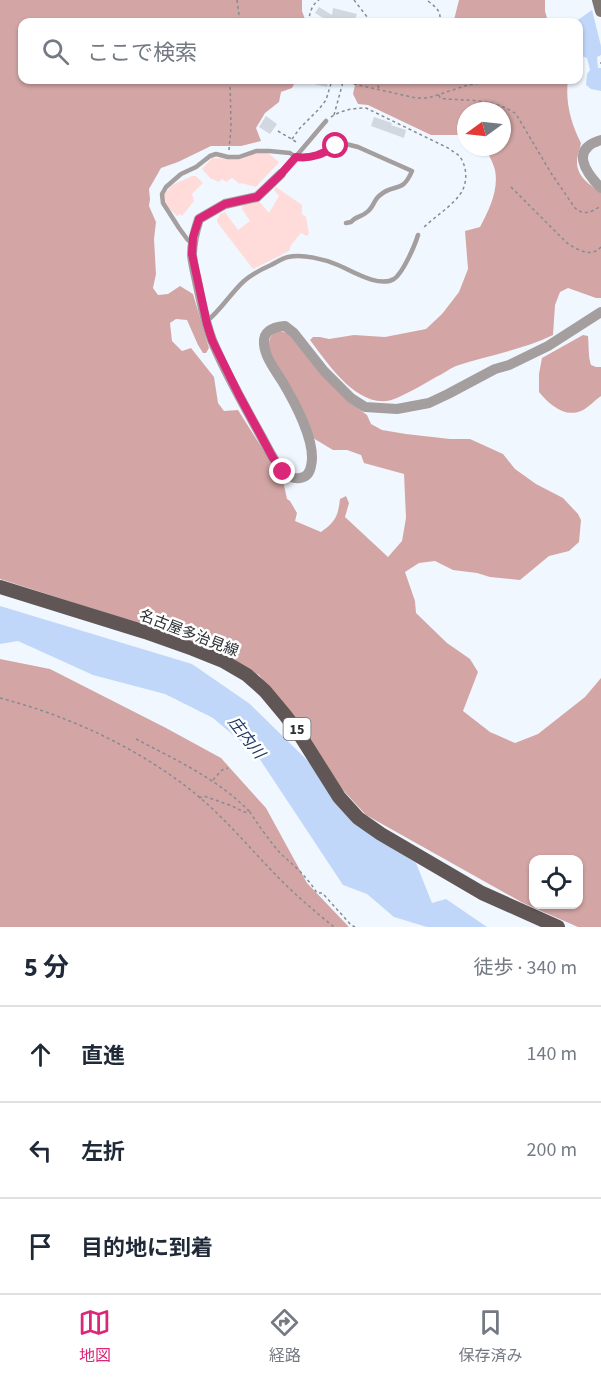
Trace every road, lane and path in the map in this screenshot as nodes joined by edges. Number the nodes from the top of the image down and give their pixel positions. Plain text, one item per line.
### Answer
1 (237, 0) edge
2 (319, 0) edge
3 (354, 0) edge
4 (598, 0) edge
5 (428, 1) edge
6 (601, 11) edge
7 (239, 18) edge
8 (309, 18) edge
9 (368, 18) edge
10 (441, 18) edge
11 (230, 84) edge
12 (331, 84) edge
13 (342, 84) edge
14 (354, 84) edge
15 (377, 84) edge
16 (474, 84) edge
17 (380, 91) junction
18 (439, 95) junction
19 (334, 115) junction
20 (326, 121) joint
21 (278, 131) dead end
22 (292, 139) junction
23 (601, 140) edge
24 (304, 146) junction
25 (228, 157) junction
26 (296, 157) junction
27 (281, 174) joint
28 (511, 187) dead end
29 (601, 188) edge
30 (601, 206) edge
31 (346, 223) dead end
32 (418, 235) joint
33 (193, 244) junction
34 (601, 247) edge
35 (601, 312) edge
36 (206, 322) junction
37 (0, 587) edge
38 (0, 698) edge
39 (136, 739) dead end
40 (228, 768) dead end
41 (213, 781) junction
42 (199, 798) junction
43 (250, 812) junction
44 (334, 927) edge
45 (355, 927) edge
46 (558, 927) edge

1 - 7 path
2 - 8 path
3 - 9 path
4 - 6 main road
5 - 10 path
11 - 25 path
12 - 22 path
13 - 19 path
14 - 17 path
15 - 17 path
16 - 18 path
17 - 18 path
18 - 30 path
19 - 20 path
19 - 32 path
20 - 24 lane
21 - 22 path
22 - 24 path
23 - 29 street
24 - 26 lane
25 - 26 lane
25 - 33 lane
26 - 27 lane
26 - 31 lane
27 - 33 street
28 - 34 path
32 - 36 lane
33 - 36 street
35 - 36 street
37 - 46 main road, 名古屋多治見線 / 15
38 - 42 path
39 - 41 path
40 - 41 path
41 - 43 path
42 - 43 path
42 - 44 path
43 - 45 path

